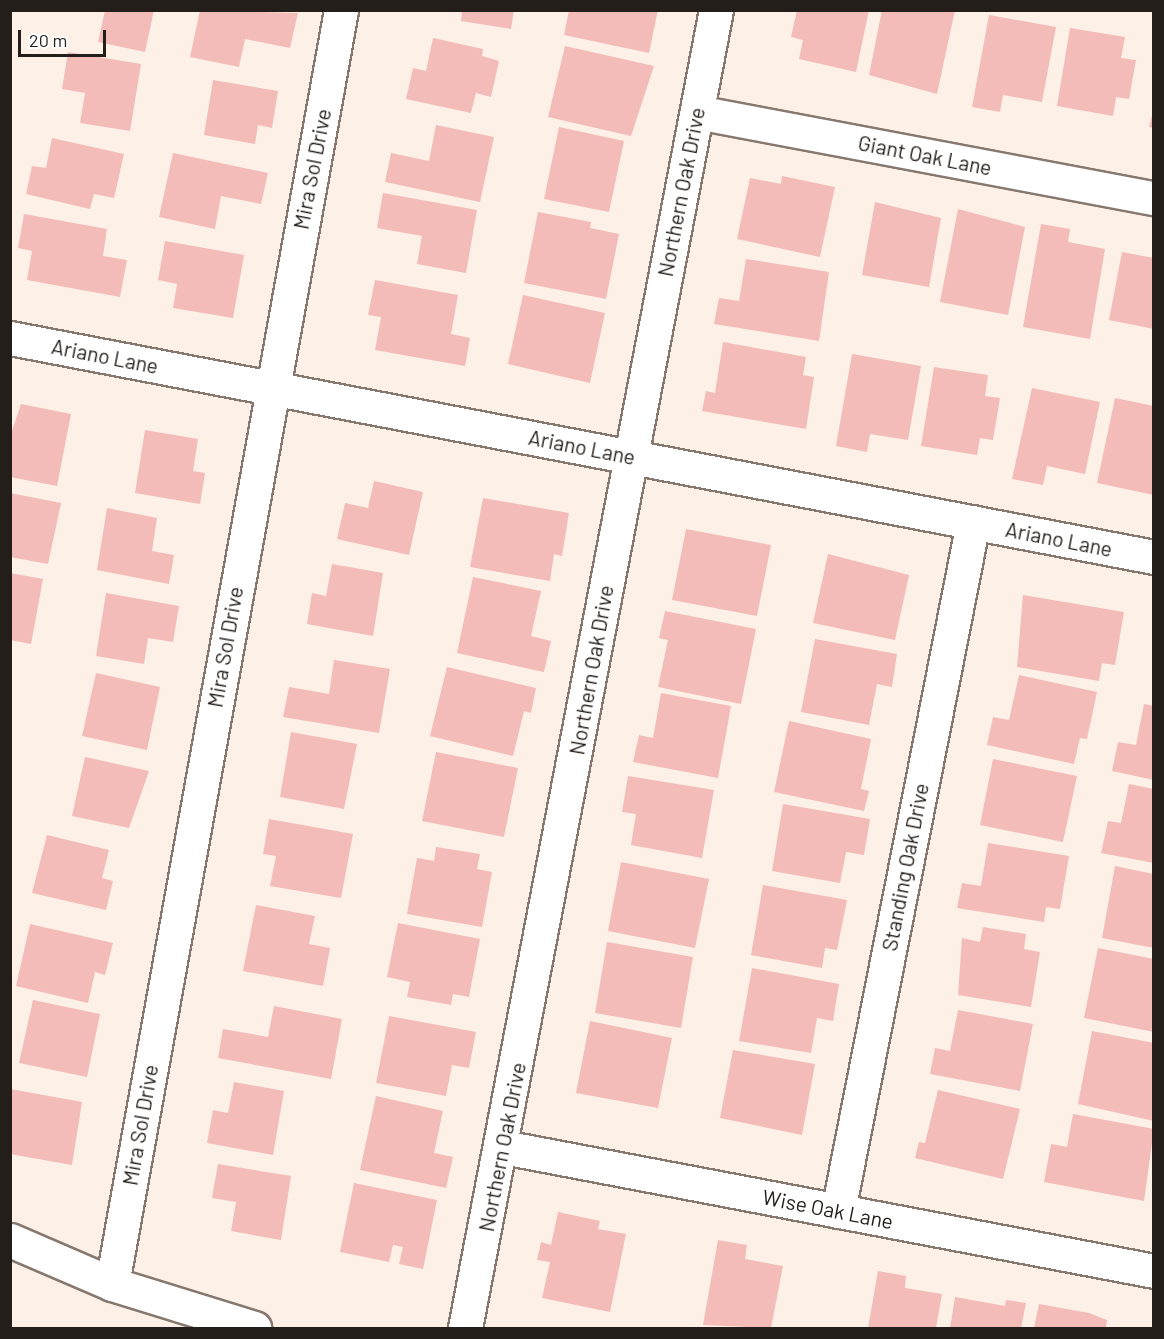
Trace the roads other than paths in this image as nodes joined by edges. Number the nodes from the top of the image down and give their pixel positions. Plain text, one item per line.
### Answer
1 (341, 10) edge
2 (716, 10) edge
3 (697, 112) junction
4 (1154, 198) edge
5 (10, 338) edge
6 (270, 388) junction
7 (630, 456) junction
8 (973, 522) junction
9 (1154, 557) edge
10 (503, 1147) junction
11 (838, 1211) junction
12 (10, 1240) edge
13 (1154, 1271) edge
14 (112, 1284) junction
15 (255, 1329) edge
16 (465, 1329) edge

1 - 6 street, Mira Sol Drive
2 - 3 street, Northern Oak Drive
3 - 4 street, Giant Oak Lane
3 - 7 street, Northern Oak Drive
5 - 6 street, Ariano Lane
6 - 7 street, Ariano Lane
6 - 14 street, Mira Sol Drive
7 - 8 street, Ariano Lane
7 - 10 street, Northern Oak Drive
8 - 9 street, Ariano Lane
8 - 11 street, Standing Oak Drive
10 - 11 street, Wise Oak Lane
10 - 16 street, Northern Oak Drive
11 - 13 street, Wise Oak Lane
12 - 14 street
14 - 15 street

